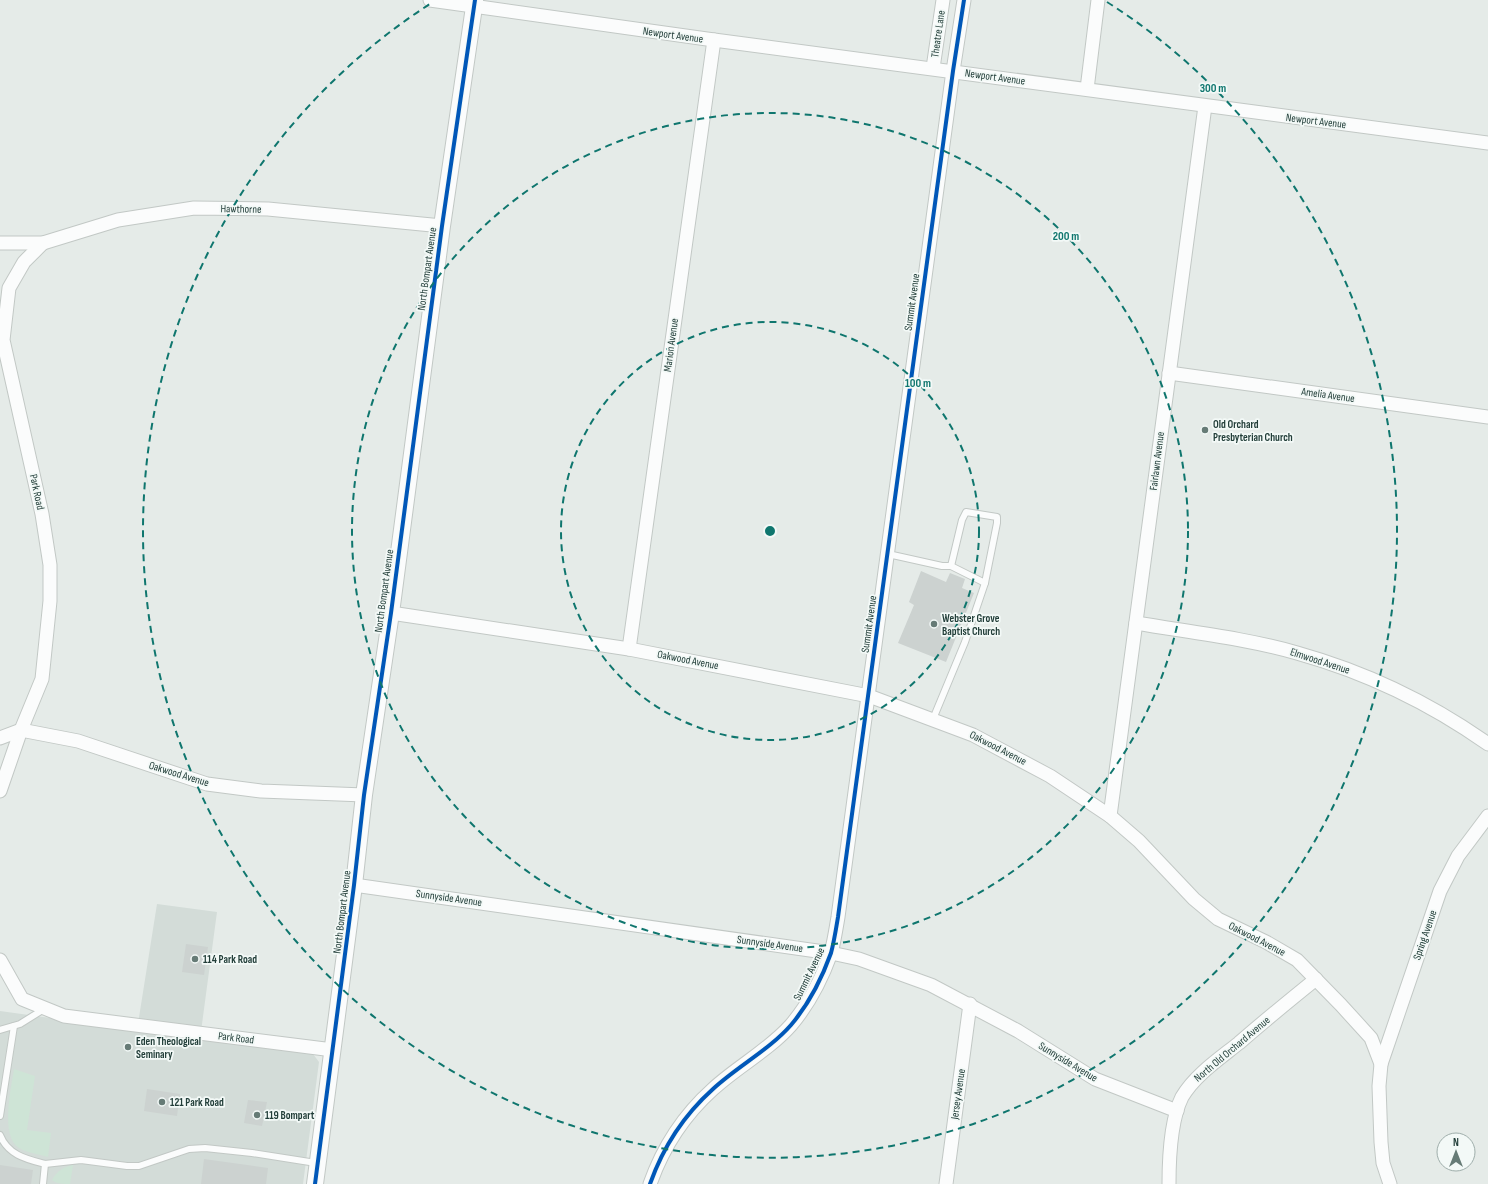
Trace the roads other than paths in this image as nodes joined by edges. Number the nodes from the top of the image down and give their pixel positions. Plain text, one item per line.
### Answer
1 (430, 0) edge
2 (943, 0) edge
3 (964, 0) edge
4 (1098, 0) edge
5 (475, 3) edge
6 (714, 40) junction
7 (933, 68) junction
8 (953, 71) junction
9 (1087, 89) junction
10 (1205, 106) junction
11 (1488, 143) edge
12 (442, 226) junction
13 (43, 243) junction
14 (0, 244) edge
15 (2, 338) edge
16 (1168, 373) junction
17 (1488, 417) edge
18 (888, 554) junction
19 (951, 566) junction
20 (985, 583) junction
21 (391, 612) junction
22 (1136, 623) junction
23 (629, 649) junction
24 (869, 696) junction
25 (933, 719) junction
26 (21, 730) junction
27 (0, 738) edge
28 (1488, 744) edge
29 (0, 791) edge
30 (364, 795) junction
31 (1110, 816) junction
32 (1488, 816) edge
33 (354, 885) junction
34 (831, 953) junction
35 (0, 960) edge
36 (1316, 979) junction
37 (970, 1004) junction
38 (45, 1008) junction
39 (14, 1026) junction
40 (0, 1030) edge
41 (333, 1050) junction
42 (1381, 1064) junction
43 (1176, 1111) junction
44 (0, 1116) edge
45 (0, 1135) edge
46 (318, 1163) junction
47 (45, 1164) junction
48 (43, 1184) edge
49 (315, 1184) edge
50 (650, 1184) edge
51 (946, 1184) edge
52 (1169, 1184) edge
53 (1390, 1184) edge

1 - 5 street, Newport Avenue
2 - 7 street, Theatre Lane
3 - 8 street, Summit Avenue
4 - 9 street
5 - 6 street, Newport Avenue
5 - 12 street, North Bompart Avenue
6 - 7 street, Newport Avenue
6 - 23 street, Marion Avenue
7 - 8 street, Newport Avenue
8 - 9 street, Newport Avenue
8 - 18 street, Summit Avenue
9 - 10 street, Newport Avenue
10 - 11 street, Newport Avenue
10 - 16 street, Fairlawn Avenue
12 - 13 street, Hawthorne
12 - 21 street, North Bompart Avenue
13 - 14 street
13 - 15 street, Park Road
15 - 26 street, Park Road
16 - 17 street, Amelia Avenue
16 - 22 street, Fairlawn Avenue
18 - 19 lane
18 - 24 street, Summit Avenue
19 - 20 lane
19 - 20 lane
20 - 25 lane
21 - 23 street, Oakwood Avenue
21 - 30 street, North Bompart Avenue
22 - 28 street, Elmwood Avenue
22 - 31 street, Fairlawn Avenue
23 - 24 street, Oakwood Avenue
24 - 25 street, Oakwood Avenue
24 - 34 street, Summit Avenue
25 - 31 street, Oakwood Avenue
26 - 27 street
26 - 29 street, Park Road
26 - 30 street, Oakwood Avenue
30 - 33 street, North Bompart Avenue
31 - 36 street, Oakwood Avenue
32 - 42 street, Spring Avenue
33 - 34 street, Sunnyside Avenue
33 - 41 street, North Bompart Avenue
34 - 37 street, Sunnyside Avenue
34 - 50 street, Summit Avenue
35 - 38 street, Park Road
36 - 42 street, Oakwood Avenue
36 - 43 street, North Old Orchard Avenue
37 - 43 street, Sunnyside Avenue
37 - 51 street, Jersey Avenue
38 - 39 lane
38 - 41 street, Park Road
39 - 40 lane
39 - 44 lane
41 - 46 street, North Bompart Avenue
42 - 53 street, Oakwood Avenue
43 - 52 street, North Old Orchard Avenue
45 - 47 lane
46 - 47 lane
46 - 49 street, North Bompart Avenue
47 - 48 lane

